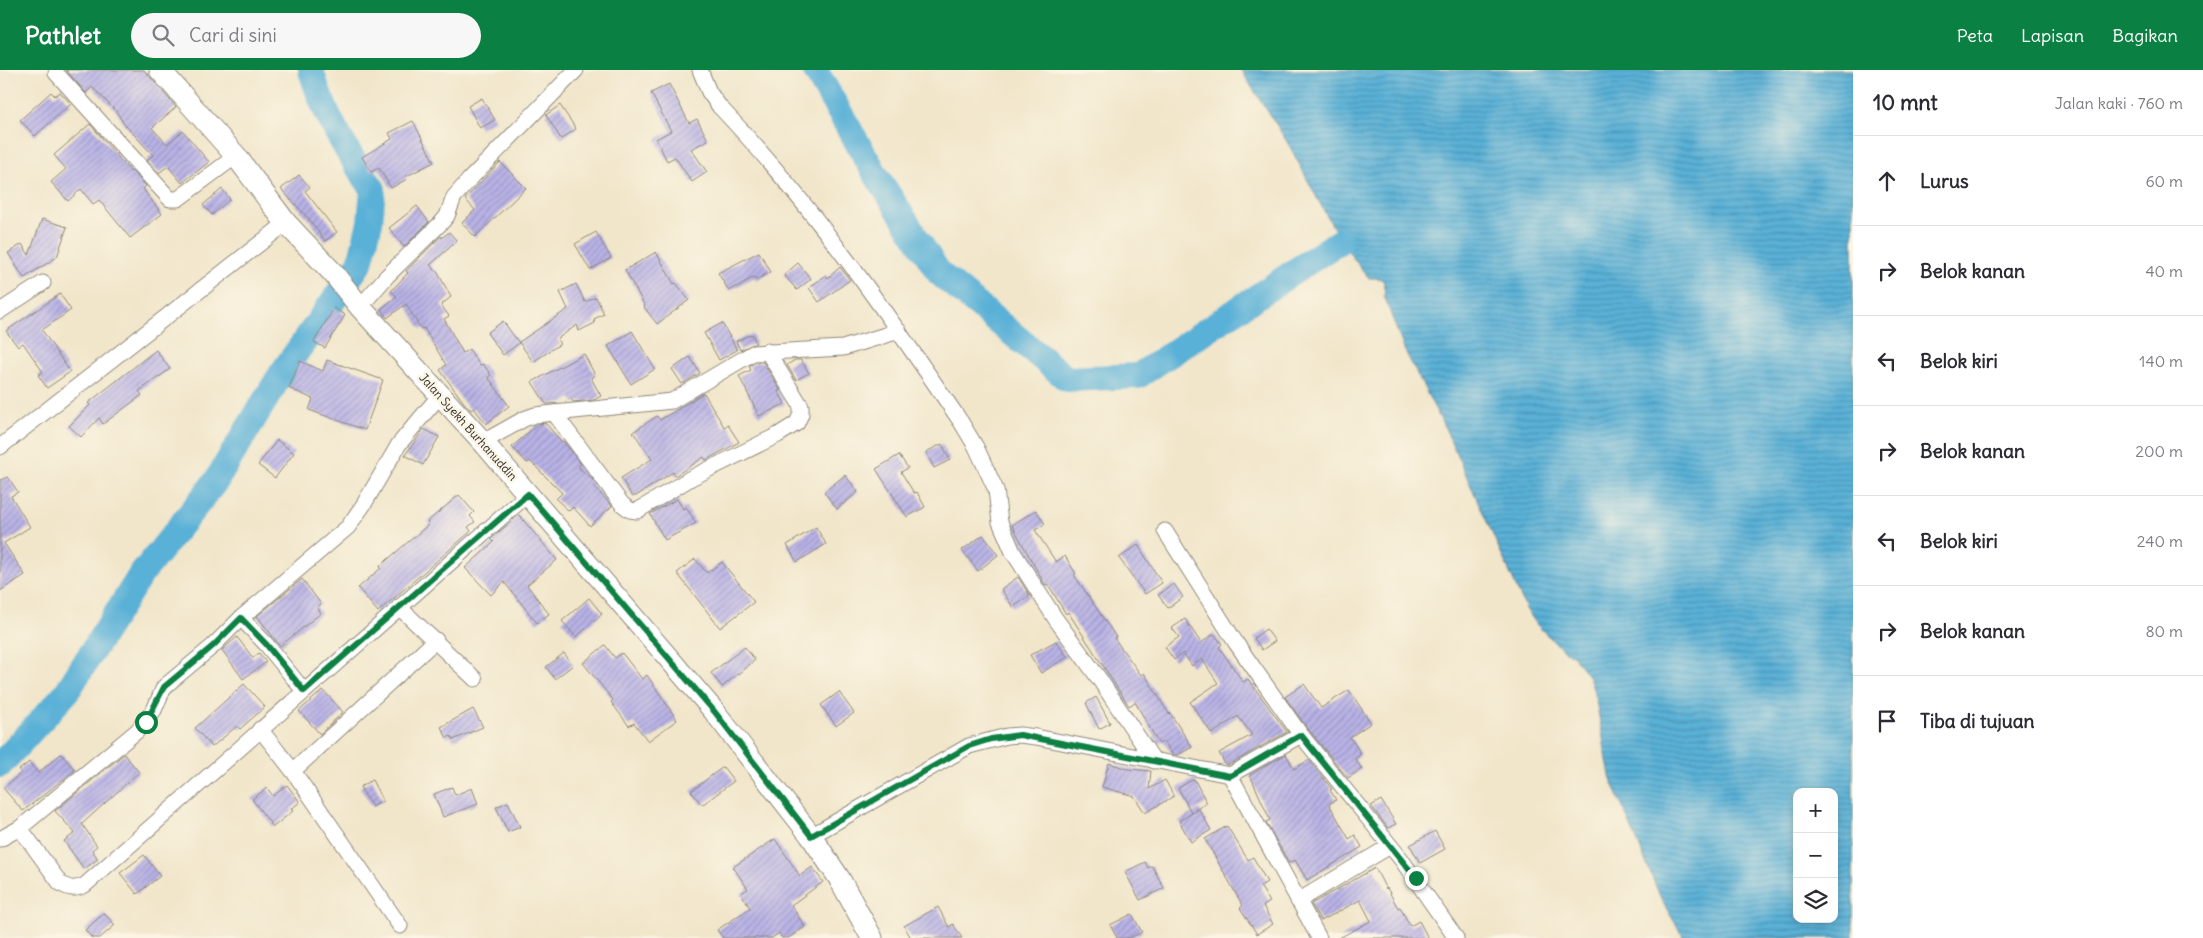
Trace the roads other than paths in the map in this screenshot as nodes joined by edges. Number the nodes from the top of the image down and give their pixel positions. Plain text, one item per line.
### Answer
1 (160, 70) edge
2 (576, 70) edge
3 (700, 70) edge
4 (56, 72) dead end
5 (236, 156) junction
6 (286, 223) junction
7 (43, 283) dead end
8 (355, 300) junction
9 (0, 311) edge
10 (899, 330) junction
11 (767, 351) junction
12 (440, 395) junction
13 (554, 413) junction
14 (483, 442) junction
15 (0, 447) edge
16 (528, 494) junction
17 (1165, 531) dead end
18 (400, 607) junction
19 (241, 618) junction
20 (436, 640) junction
21 (475, 679) dead end
22 (304, 691) junction
23 (260, 729) junction
24 (1301, 735) junction
25 (1154, 761) junction
26 (293, 771) junction
27 (1230, 776) junction
28 (20, 828) junction
29 (811, 836) junction
30 (0, 839) edge
31 (1390, 846) junction
32 (1298, 900) junction
33 (400, 926) dead end
34 (872, 938) edge
35 (1319, 938) edge
36 (1456, 938) edge

1 - 5 main road, Jalan Syekh Burhanuddin
2 - 8 street
3 - 10 street
4 - 5 street
5 - 6 main road, Jalan Syekh Burhanuddin
6 - 8 main road, Jalan Syekh Burhanuddin
6 - 15 street
7 - 9 street
8 - 12 main road, Jalan Syekh Burhanuddin
10 - 11 street
10 - 25 street
11 - 13 street
11 - 13 street
12 - 14 main road, Jalan Syekh Burhanuddin
12 - 19 street
13 - 14 street
14 - 16 main road, Jalan Syekh Burhanuddin
16 - 18 street
16 - 29 main road, Jalan Syekh Burhanuddin
17 - 24 street
18 - 20 street
18 - 22 street
19 - 22 street
19 - 28 street
20 - 21 street
20 - 26 street
22 - 23 street
23 - 26 street
23 - 28 street
24 - 27 street
24 - 31 street
25 - 27 street
25 - 29 street
26 - 33 street
27 - 32 street
28 - 30 street
29 - 34 main road, Jalan Syekh Burhanuddin
31 - 32 street
31 - 36 street
32 - 35 street

